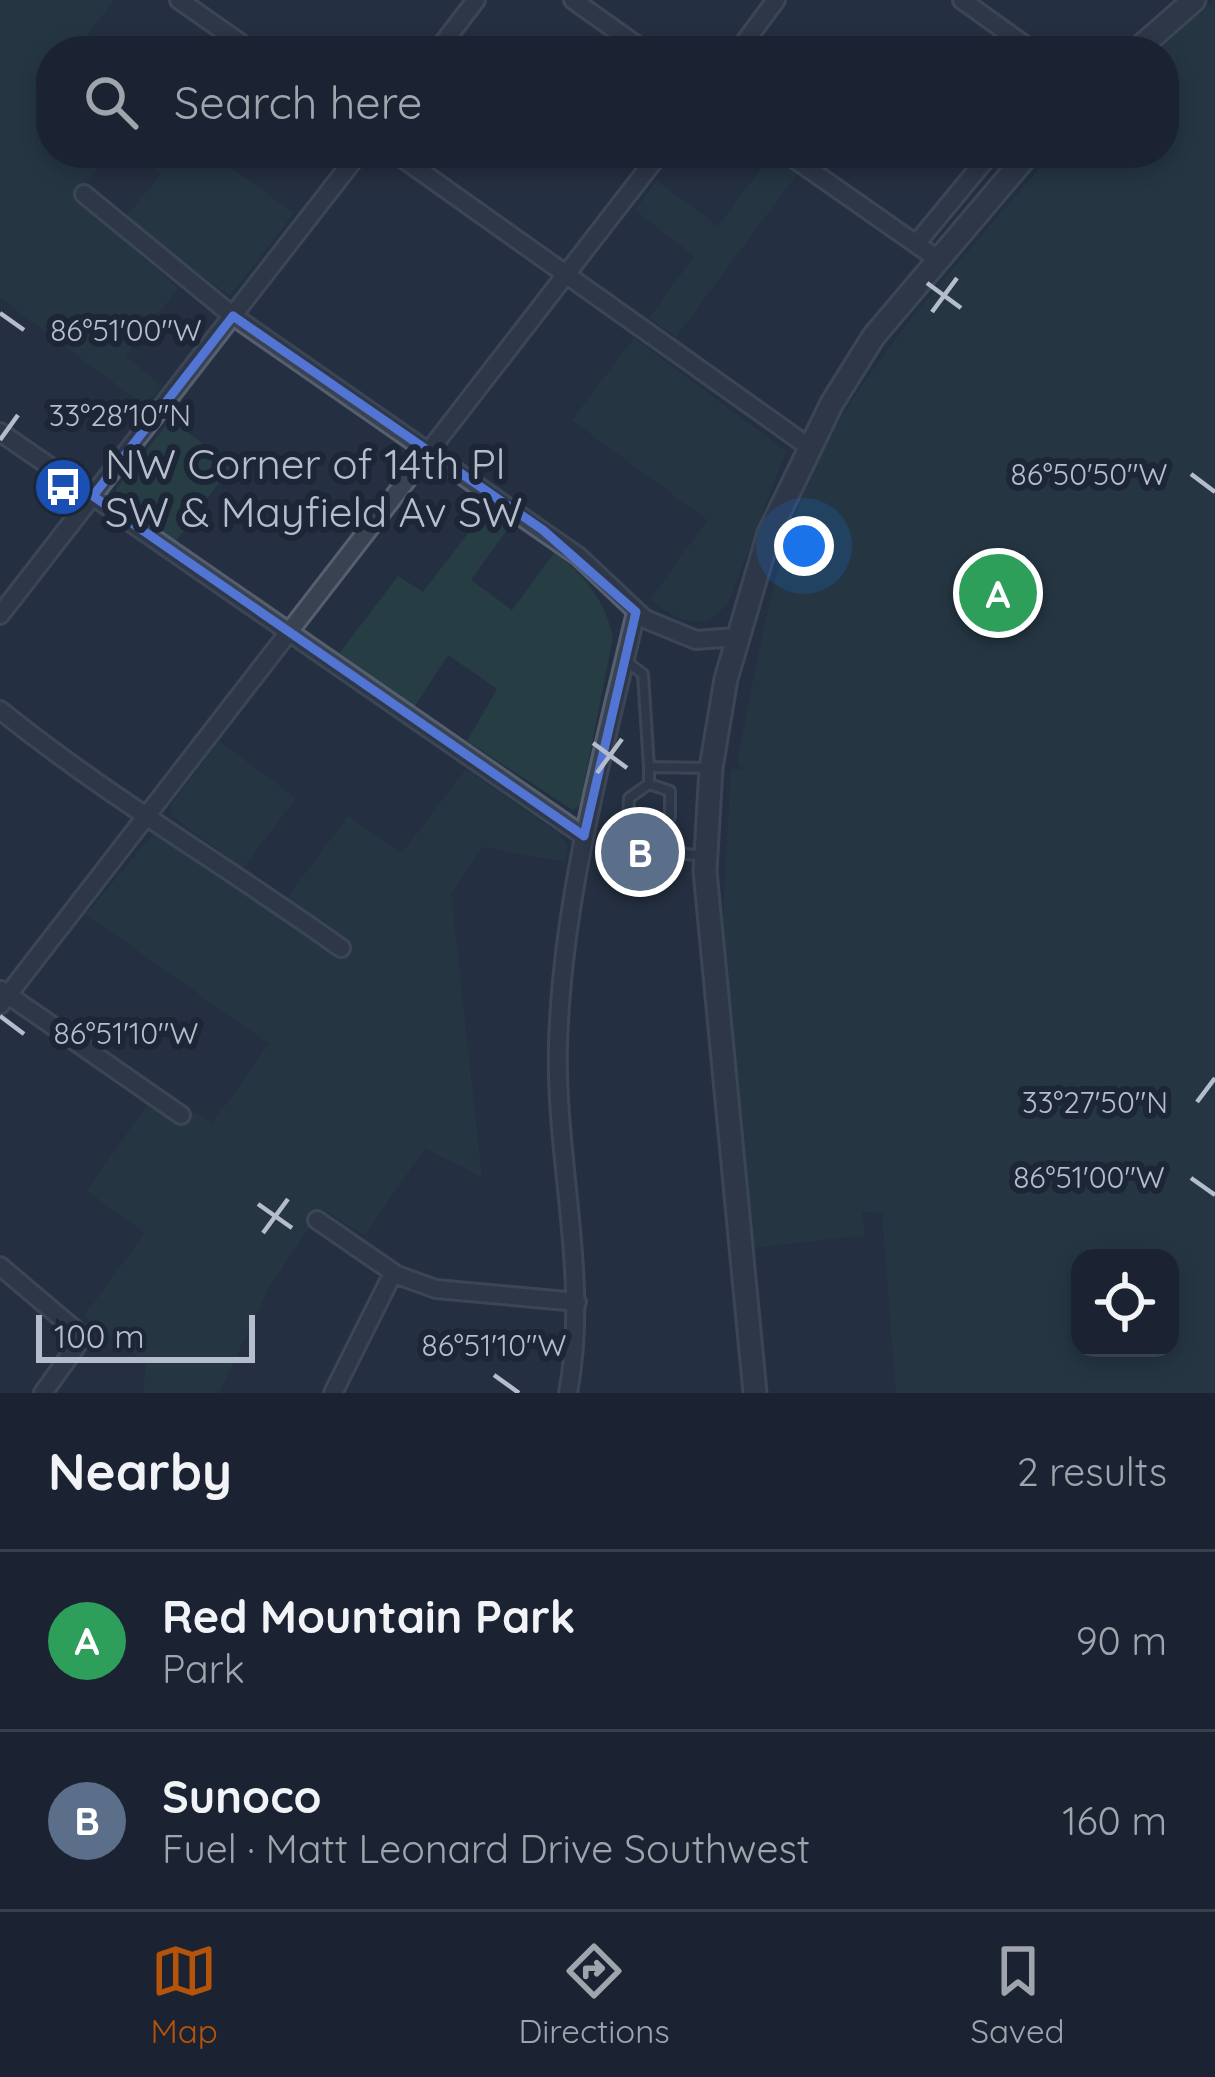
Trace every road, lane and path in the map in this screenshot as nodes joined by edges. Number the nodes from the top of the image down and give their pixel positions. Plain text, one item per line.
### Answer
1 (179, 0) edge
2 (476, 0) edge
3 (574, 0) edge
4 (776, 0) edge
5 (962, 0) edge
6 (1194, 0) edge
7 (231, 36) edge
8 (448, 36) edge
9 (624, 36) edge
10 (749, 36) edge
11 (1012, 36) edge
12 (1153, 36) edge
13 (347, 168) edge
14 (416, 168) edge
15 (648, 168) edge
16 (807, 168) edge
17 (979, 168) edge
18 (1016, 168) edge
19 (83, 194) dead end
20 (916, 244) junction
21 (936, 259) junction
22 (565, 276) junction
23 (233, 316) junction
24 (0, 432) edge
25 (808, 447) junction
26 (428, 452) junction
27 (93, 496) junction
28 (636, 612) junction
29 (0, 615) edge
30 (288, 632) junction
31 (736, 637) junction
32 (625, 661) junction
33 (0, 710) edge
34 (649, 767) junction
35 (711, 768) junction
36 (649, 784) junction
37 (650, 800) dead end
38 (149, 813) junction
39 (650, 815) dead end
40 (650, 830) junction
41 (584, 836) junction
42 (706, 856) junction
43 (341, 948) dead end
44 (3, 996) edge
45 (181, 1115) dead end
46 (317, 1220) dead end
47 (0, 1266) edge
48 (393, 1273) junction
49 (577, 1302) junction
50 (43, 1393) edge
51 (333, 1393) edge
52 (568, 1393) edge
53 (755, 1393) edge

1 - 7 street
2 - 8 street
3 - 9 street
4 - 10 street
5 - 11 street
6 - 12 street
13 - 23 street
14 - 22 street
15 - 22 street
16 - 20 street
17 - 20 street
18 - 21 street
19 - 23 street
20 - 21 street
21 - 25 street
22 - 25 street
22 - 26 street
23 - 26 street
23 - 27 street
24 - 27 street
25 - 31 street
26 - 28 street
26 - 30 street
27 - 29 street
27 - 30 street
28 - 31 street
28 - 32 street
30 - 38 street
30 - 41 street
31 - 35 street
32 - 34 lane
32 - 41 street
33 - 38 street
34 - 35 lane
34 - 36 lane
35 - 42 street
36 - 37 lane
36 - 40 lane
36 - 40 lane
38 - 43 street
38 - 44 street
39 - 40 lane
40 - 42 lane
41 - 49 street
42 - 53 street
44 - 45 street
46 - 48 street
47 - 50 street
48 - 49 street
48 - 51 street
49 - 52 street

